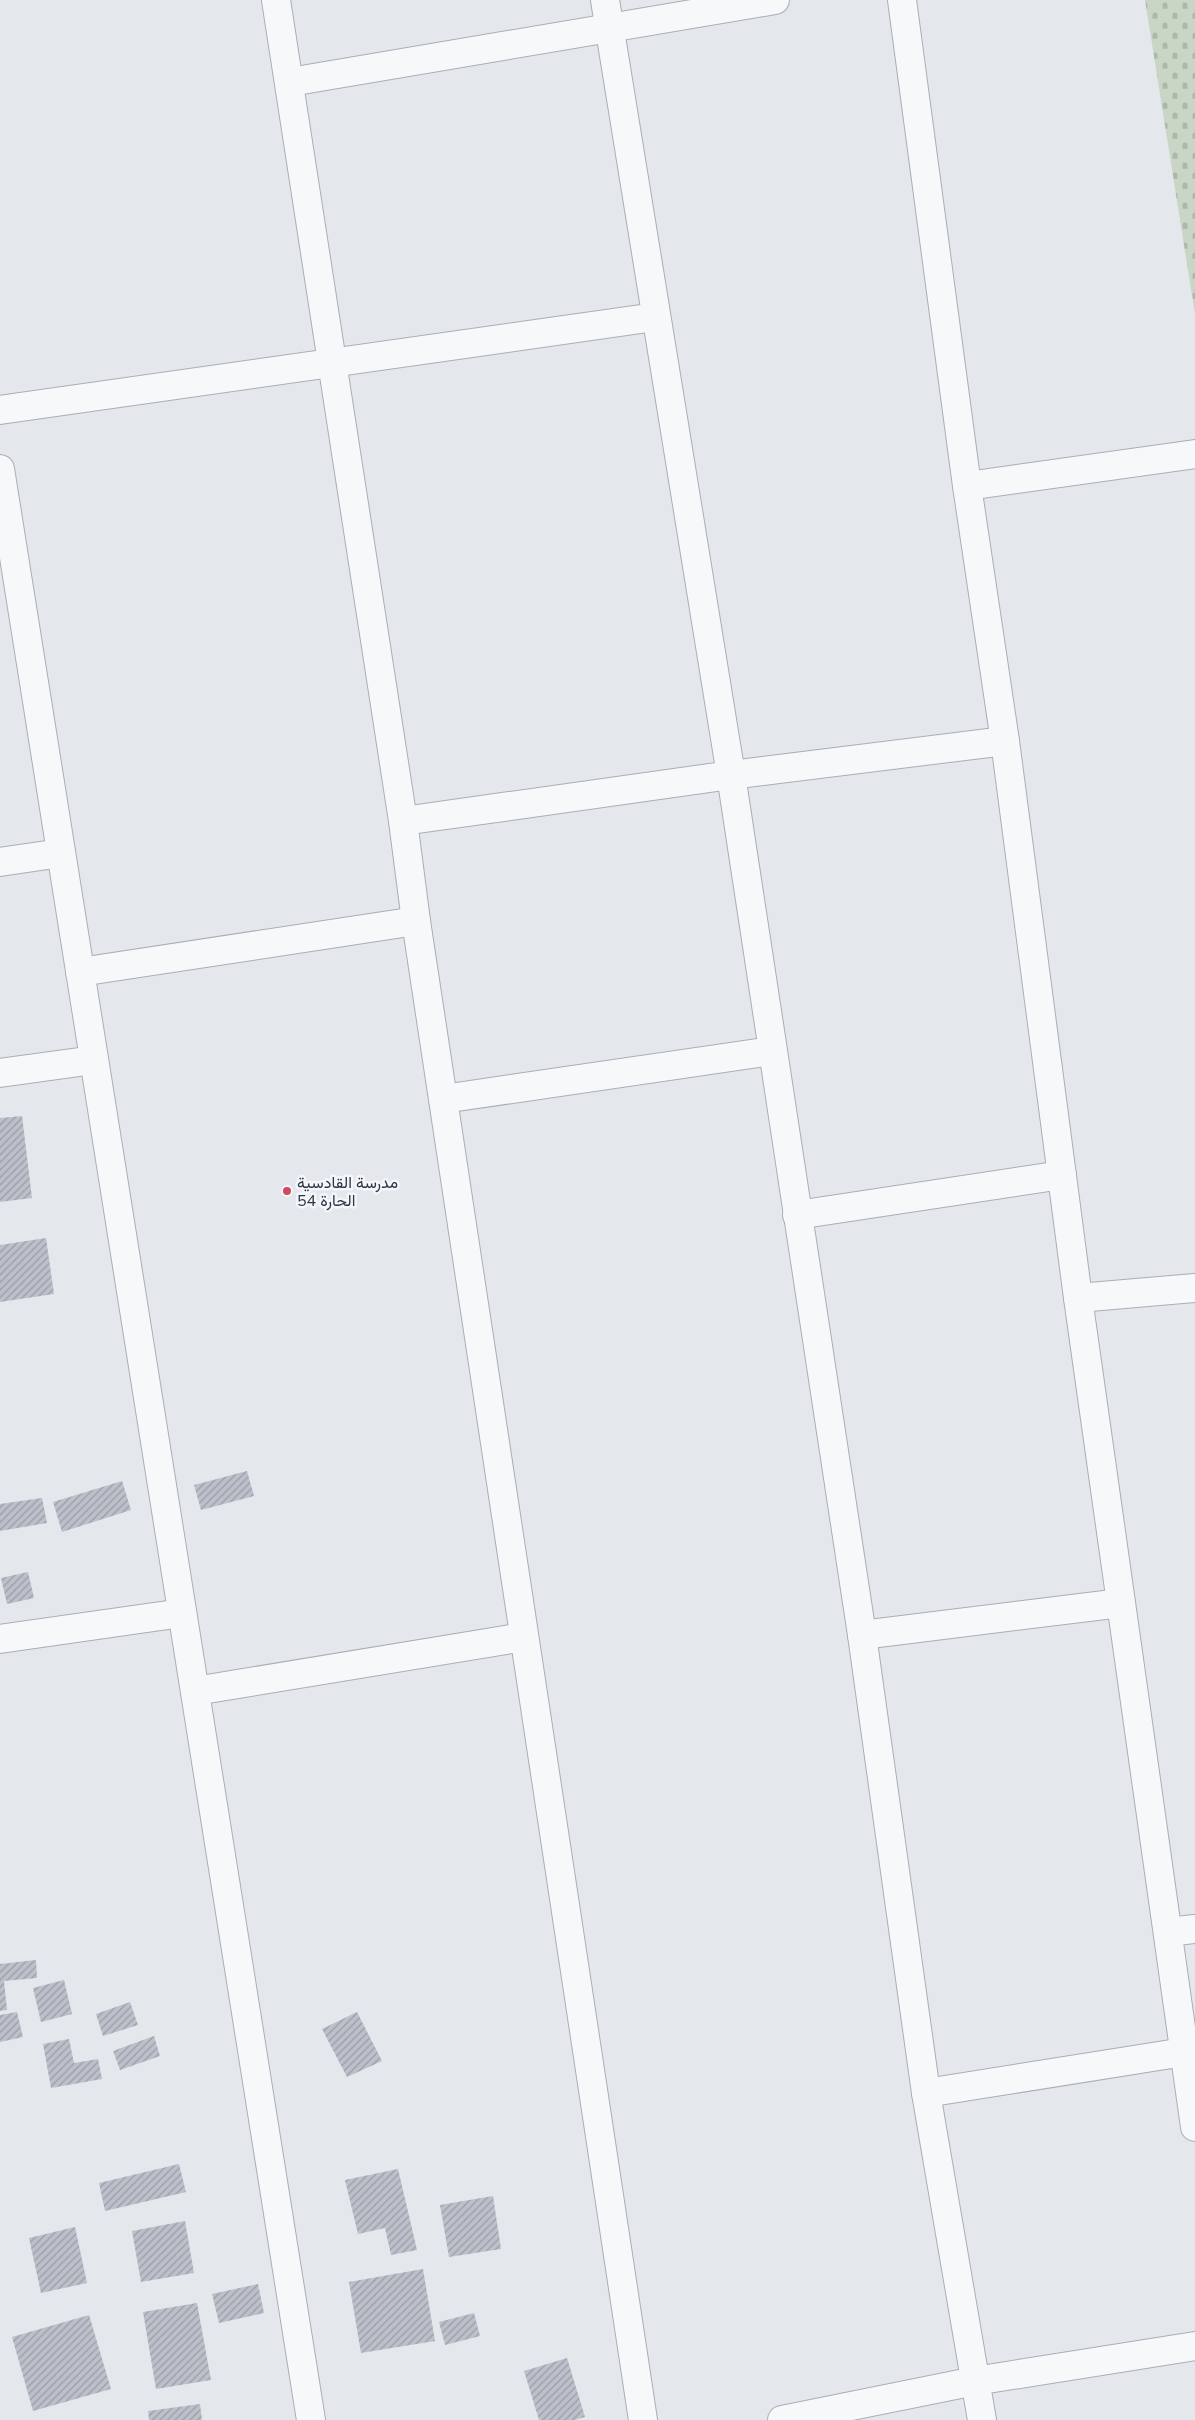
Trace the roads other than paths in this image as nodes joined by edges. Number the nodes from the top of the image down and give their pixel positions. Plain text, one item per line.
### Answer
1 (276, 0) edge
2 (604, 0) edge
3 (775, 0) edge
4 (902, 0) edge
5 (609, 28) junction
6 (290, 82) junction
7 (655, 317) junction
8 (333, 363) junction
9 (0, 410) edge
10 (1195, 454) edge
11 (0, 469) edge
12 (967, 486) junction
13 (1005, 741) junction
14 (731, 776) junction
15 (403, 821) junction
16 (61, 853) junction
17 (0, 862) edge
18 (416, 921) junction
19 (80, 972) junction
20 (772, 1051) junction
21 (94, 1060) junction
22 (0, 1073) edge
23 (443, 1099) junction
24 (1062, 1175) junction
25 (797, 1215) junction
26 (1195, 1288) edge
27 (1078, 1298) junction
28 (1121, 1603) junction
29 (182, 1614) junction
30 (862, 1635) junction
31 (524, 1637) junction
32 (0, 1639) edge
33 (195, 1691) junction
34 (1195, 1929) edge
35 (1168, 1932) junction
36 (1184, 2052) junction
37 (926, 2093) junction
38 (1195, 2127) edge
39 (1195, 2346) edge
40 (975, 2382) junction
41 (310, 2420) edge
42 (643, 2420) edge
43 (782, 2420) edge
44 (982, 2420) edge

1 - 6 street
2 - 5 street
3 - 5 street
4 - 12 street
5 - 6 street
5 - 7 street
6 - 8 street
7 - 8 street
7 - 14 street
8 - 9 street
8 - 15 street
10 - 12 street
11 - 16 street
12 - 13 street
13 - 14 street
13 - 24 street
14 - 15 street
14 - 20 street
15 - 18 street
16 - 17 street
16 - 19 street
18 - 19 street
18 - 23 street
19 - 21 street
20 - 23 street
20 - 25 street
21 - 22 street
21 - 29 street
23 - 31 street
24 - 25 street
24 - 27 street
25 - 30 street
26 - 27 street
27 - 28 street
28 - 30 street
28 - 35 street
29 - 32 street
29 - 33 street
30 - 37 street
31 - 33 street
31 - 42 street
33 - 41 street
34 - 35 street
35 - 36 street
36 - 37 street
36 - 38 street
37 - 40 street
39 - 40 street
40 - 43 street
40 - 44 street

